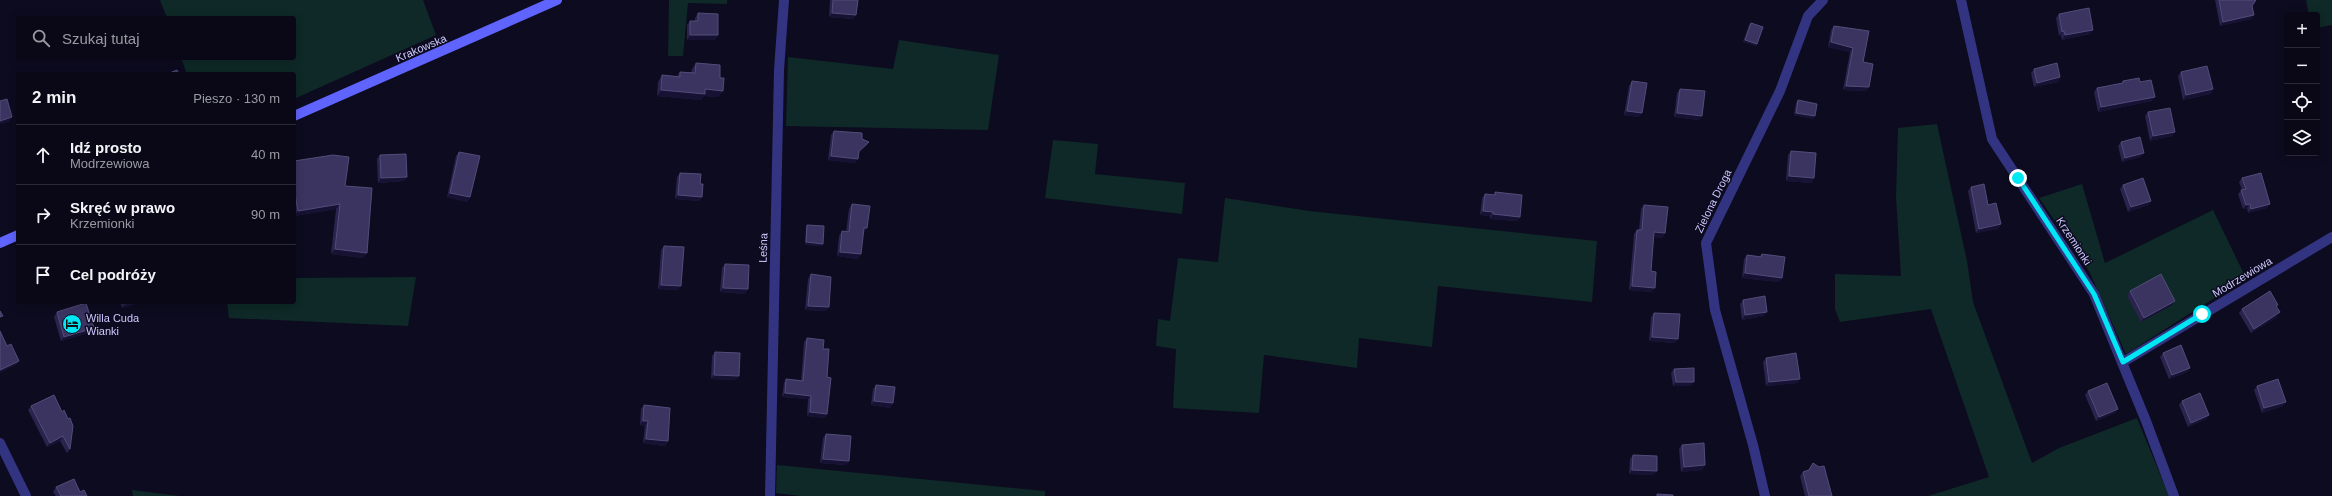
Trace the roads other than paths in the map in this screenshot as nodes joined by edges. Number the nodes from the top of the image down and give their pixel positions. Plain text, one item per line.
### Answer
1 (557, 0) edge
2 (784, 0) edge
3 (1823, 0) edge
4 (1961, 0) edge
5 (296, 115) edge
6 (16, 236) edge
7 (2332, 237) edge
8 (0, 243) edge
9 (2123, 362) junction
10 (0, 443) edge
11 (26, 496) edge
12 (770, 496) edge
13 (1765, 496) edge
14 (2174, 496) edge

1 - 5 main road, Krakowska
2 - 12 street, Leśna
3 - 13 street, Zielona Droga
4 - 9 street, Krzemionki
6 - 8 main road
7 - 9 street, Modrzewiowa
9 - 14 street, Krzemionki
10 - 11 street

